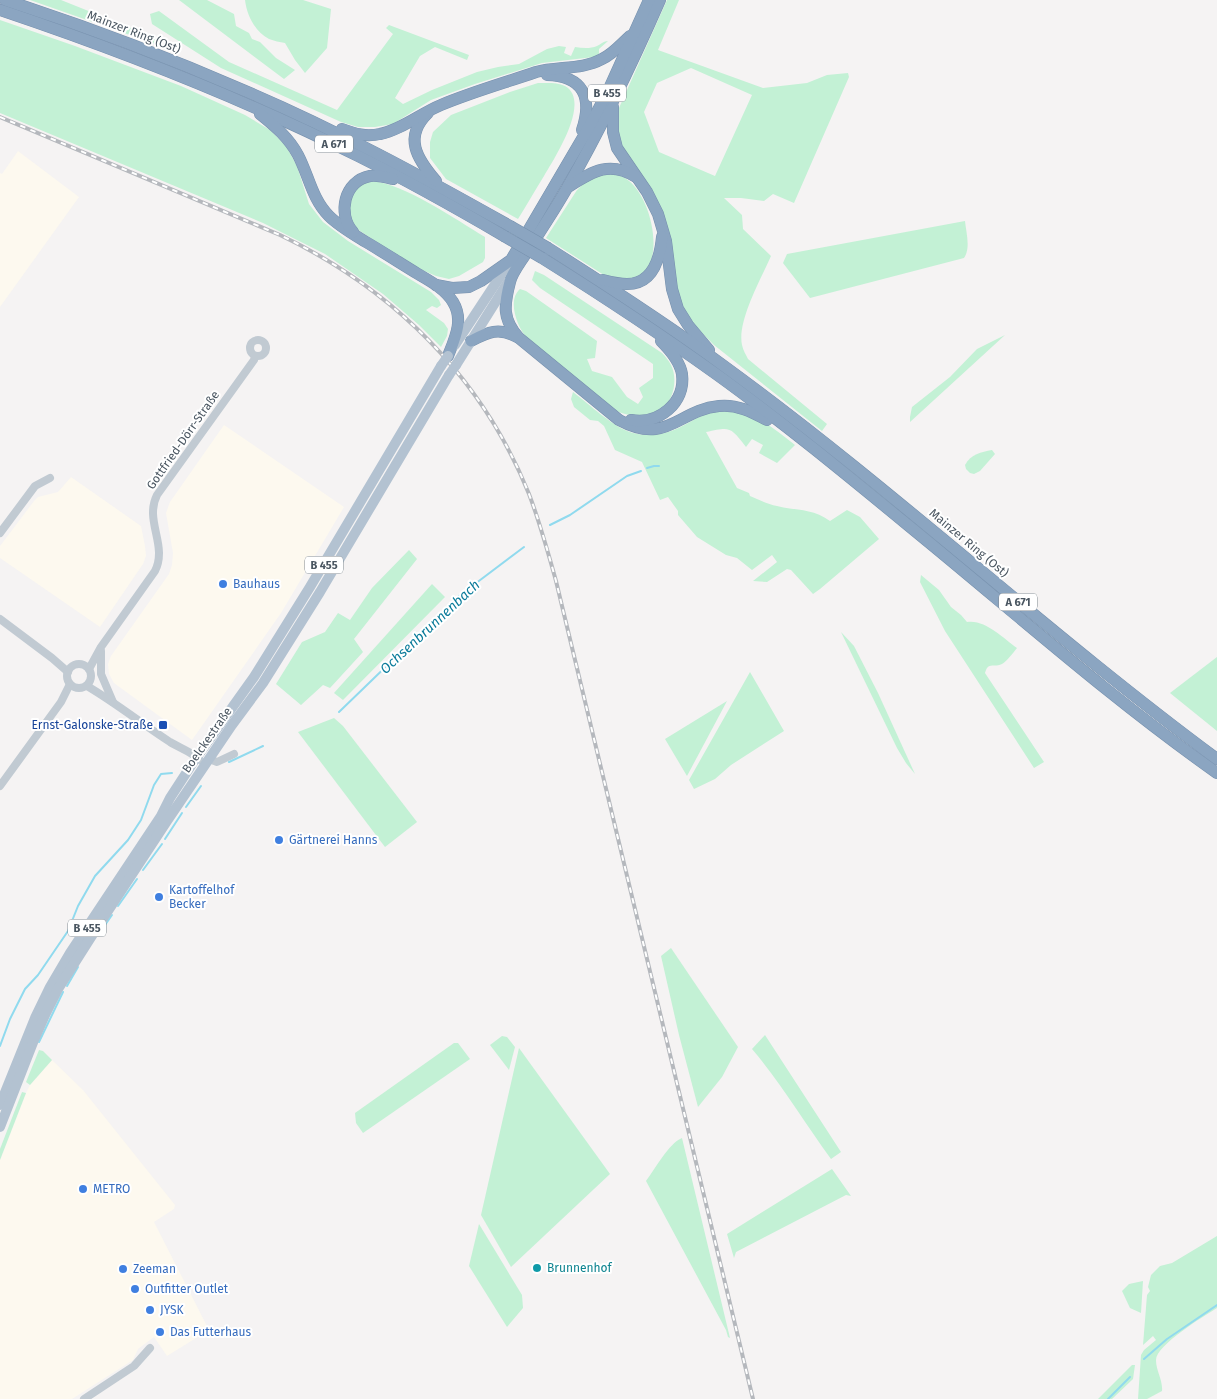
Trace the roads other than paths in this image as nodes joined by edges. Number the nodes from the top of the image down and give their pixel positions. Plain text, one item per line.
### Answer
1 (5, 0) edge
2 (649, 0) edge
3 (660, 0) edge
4 (0, 10) edge
5 (635, 32) junction
6 (522, 77) junction
7 (614, 100) junction
8 (240, 101) junction
9 (432, 109) junction
10 (300, 116) junction
11 (575, 153) junction
12 (641, 181) junction
13 (440, 186) junction
14 (567, 188) junction
15 (427, 192) junction
16 (661, 225) junction
17 (507, 231) junction
18 (358, 236) junction
19 (510, 260) junction
20 (510, 279) junction
21 (597, 279) junction
22 (436, 285) junction
23 (636, 318) junction
24 (519, 338) junction
25 (471, 341) junction
26 (255, 356) dead end
27 (448, 356) junction
28 (724, 366) junction
29 (607, 410) junction
30 (797, 436) junction
31 (50, 478) dead end
32 (0, 533) edge
33 (0, 619) edge
34 (101, 647) junction
35 (87, 667) junction
36 (70, 669) junction
37 (89, 683) junction
38 (72, 686) junction
39 (113, 702) junction
40 (234, 754) dead end
41 (196, 759) junction
42 (1217, 759) edge
43 (207, 762) junction
44 (1217, 773) edge
45 (0, 786) edge
46 (0, 1105) edge
47 (0, 1127) edge
48 (150, 1348) dead end
49 (84, 1399) edge

1 - 10 highway, Mainzer Ring (Ost) / A 671
2 - 5 highway, B 455
3 - 7 highway, B 455
4 - 8 highway, A 671
5 - 6 highway
5 - 11 highway, B 455
6 - 9 highway
6 - 11 highway
7 - 12 highway
7 - 14 highway, B 455
8 - 15 highway, A 671
8 - 18 highway
9 - 10 highway
9 - 13 highway
10 - 13 highway, A 671
11 - 19 highway, B 455
12 - 14 highway
12 - 16 highway
13 - 17 highway, A 671
14 - 20 highway, B 455
15 - 17 highway, A 671
15 - 18 highway
16 - 21 highway
16 - 28 highway
17 - 21 highway, A 671, bridge
17 - 23 highway, A 671, bridge
18 - 22 highway
19 - 22 highway
19 - 27 main road, B 455
20 - 24 highway
20 - 25 main road, B 455
21 - 28 highway, A 671
22 - 27 highway
23 - 29 highway
23 - 30 highway, A 671
24 - 25 highway
24 - 29 highway
25 - 43 main road, Boelckestraße / B 455, bridge
26 - 34 street, Gottfried-Dörr-Straße
27 - 41 main road, Boelckestraße / B 455, bridge
28 - 42 highway, Mainzer Ring (Ost) / A 671
29 - 30 highway
30 - 44 highway, Mainzer Ring (Ost) / A 671
31 - 32 street
33 - 36 street
34 - 35 street, Gottfried-Dörr-Straße
34 - 39 street
35 - 36 street
35 - 37 street
36 - 38 street
37 - 38 street
37 - 39 street
38 - 45 street
39 - 41 street
40 - 43 street
41 - 43 street
41 - 46 main road, Boelckestraße / B 455
43 - 47 main road, Boelckestraße / B 455
48 - 49 street

